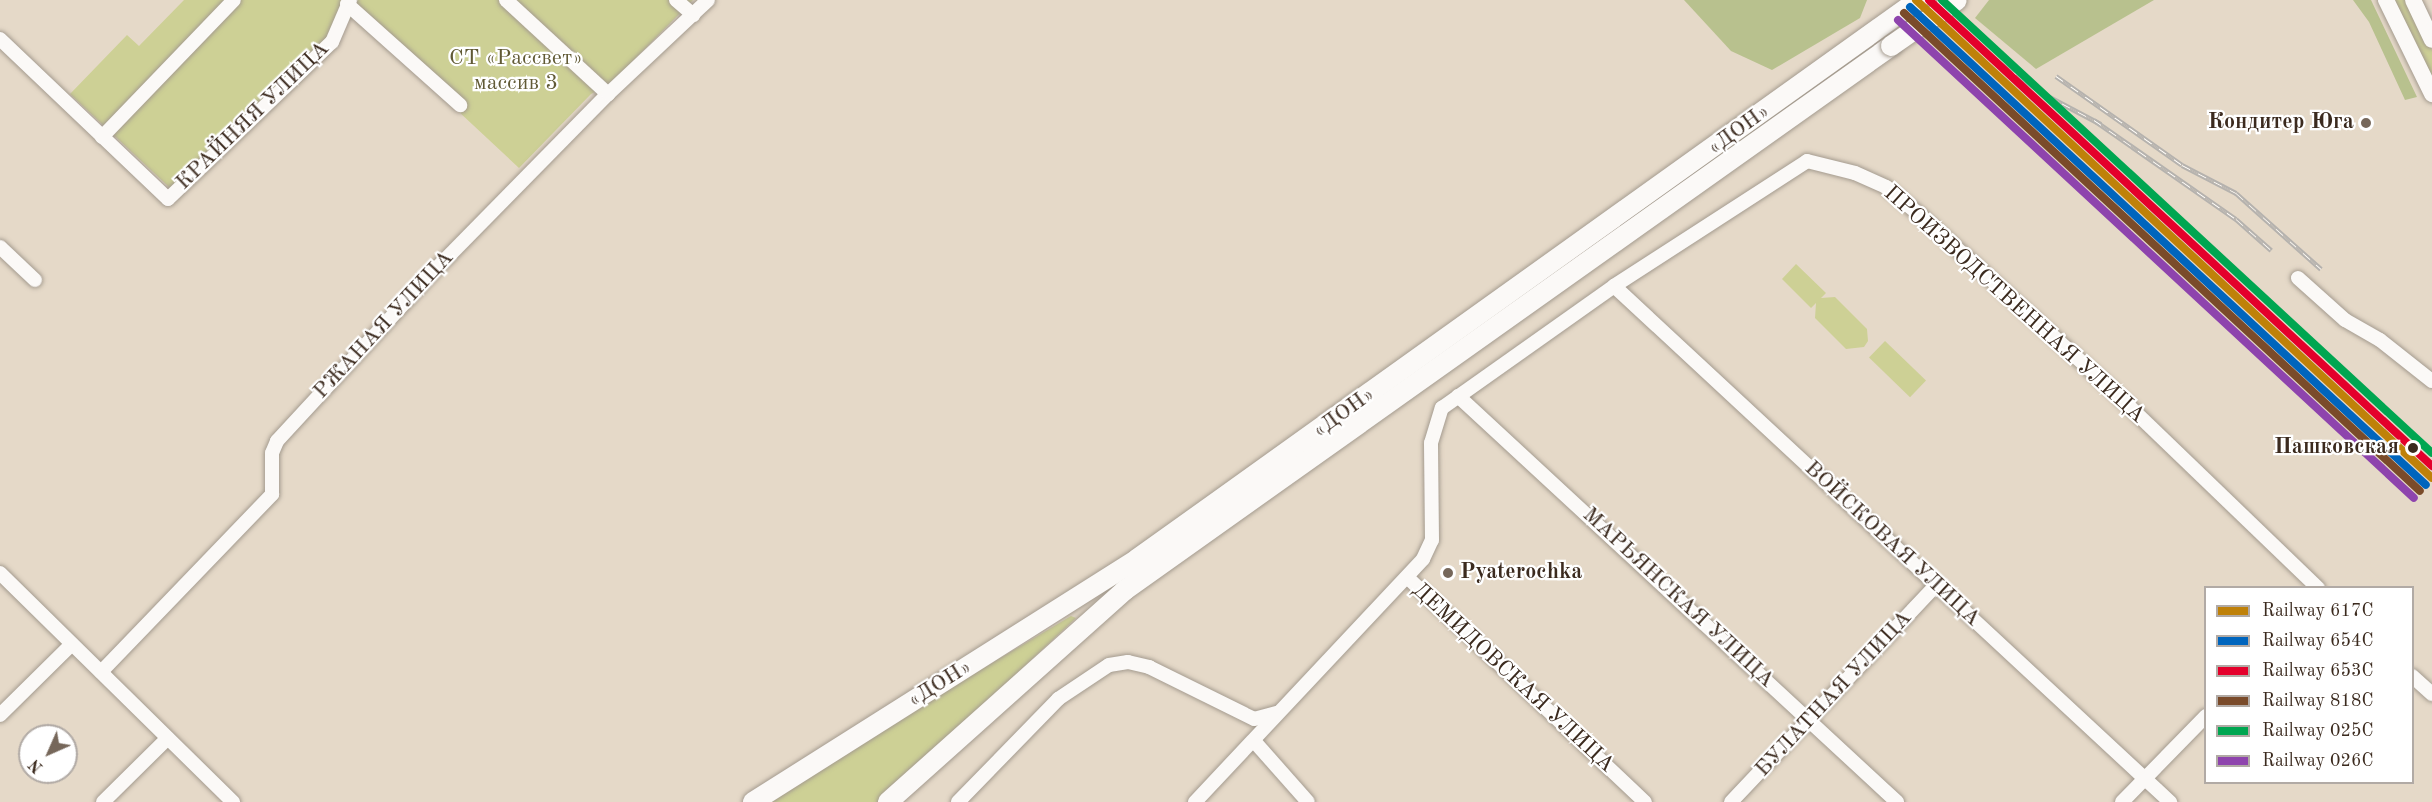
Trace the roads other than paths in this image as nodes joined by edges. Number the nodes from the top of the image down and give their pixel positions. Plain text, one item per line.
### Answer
1 (234, 0) edge
2 (506, 0) edge
3 (676, 0) edge
4 (708, 0) edge
5 (1918, 0) edge
6 (1957, 0) edge
7 (2386, 0) edge
8 (2413, 0) edge
9 (348, 2) edge
10 (693, 15) junction
11 (0, 39) edge
12 (2432, 40) edge
13 (608, 94) junction
14 (2432, 94) edge
15 (460, 105) dead end
16 (102, 137) junction
17 (0, 248) edge
18 (2298, 278) dead end
19 (35, 280) dead end
20 (1614, 286) junction
21 (2432, 381) edge
22 (1458, 396) junction
23 (0, 573) edge
24 (1408, 578) junction
25 (1936, 585) junction
26 (2316, 586) edge
27 (72, 644) junction
28 (101, 672) junction
29 (2414, 678) edge
30 (2432, 694) edge
31 (1279, 712) junction
32 (0, 715) edge
33 (2204, 717) edge
34 (1810, 720) junction
35 (168, 738) junction
36 (1254, 741) junction
37 (2145, 778) junction
38 (103, 802) edge
39 (233, 802) edge
40 (753, 802) edge
41 (888, 802) edge
42 (958, 802) edge
43 (1195, 802) edge
44 (1308, 802) edge
45 (1645, 802) edge
46 (1731, 802) edge
47 (1896, 802) edge
48 (2122, 802) edge
49 (2170, 802) edge

1 - 16 street
2 - 13 street
3 - 10 street
4 - 10 street, РЖАНАЯ УЛИЦА
5 - 40 highway, «ДОН»
6 - 41 highway, «ДОН», bridge
7 - 14 main road
8 - 12 main road
9 - 15 street
9 - 16 street, КРАЙНЯЯ УЛИЦА
10 - 13 street, РЖАНАЯ УЛИЦА
11 - 16 street
13 - 28 street, РЖАНАЯ УЛИЦА
17 - 19 street
18 - 21 street
20 - 22 street, ПРОИЗВОДСТВЕННАЯ УЛИЦА
20 - 25 street, ВОЙСКОВАЯ УЛИЦА
20 - 26 street, ПРОИЗВОДСТВЕННАЯ УЛИЦА
22 - 24 street, ПРОИЗВОДСТВЕННАЯ УЛИЦА
22 - 34 street, МАРЬЯНСКАЯ УЛИЦА
23 - 27 street
24 - 31 street, ПРОИЗВОДСТВЕННАЯ УЛИЦА
24 - 45 street, ДЕМИДОВСКАЯ УЛИЦА
25 - 34 street, БУЛАТНАЯ УЛИЦА
25 - 37 street, ВОЙСКОВАЯ УЛИЦА
27 - 28 street
27 - 32 street
28 - 35 street
29 - 30 street
31 - 36 street, ПРОИЗВОДСТВЕННАЯ УЛИЦА
31 - 42 street
33 - 37 street
34 - 46 street, БУЛАТНАЯ УЛИЦА
34 - 47 street, МАРЬЯНСКАЯ УЛИЦА
35 - 38 street
35 - 39 street
36 - 43 street, ПРОИЗВОДСТВЕННАЯ УЛИЦА
36 - 44 street
37 - 48 street
37 - 49 street, ВОЙСКОВАЯ УЛИЦА

